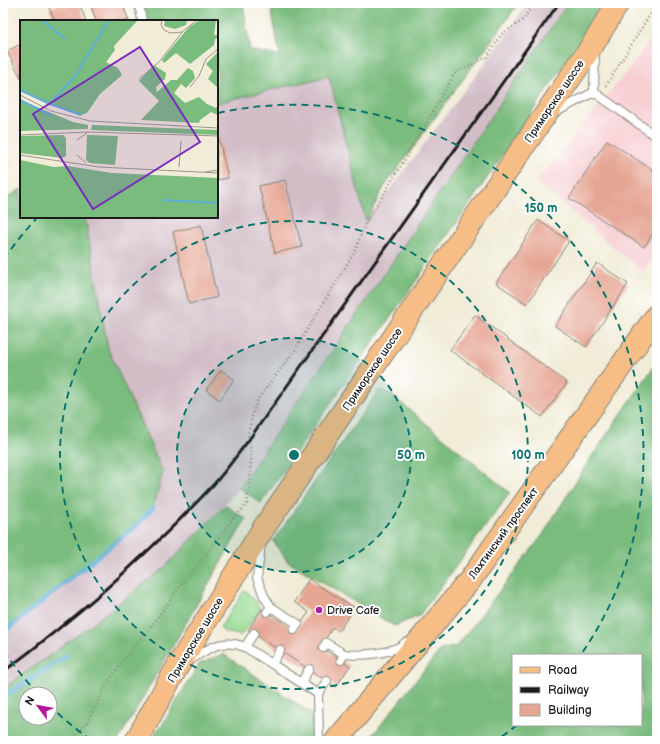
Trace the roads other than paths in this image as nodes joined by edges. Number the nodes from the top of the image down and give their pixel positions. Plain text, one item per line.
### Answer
1 (139, 3) edge
2 (618, 3) edge
3 (142, 20) edge
4 (595, 41) junction
5 (597, 94) junction
6 (543, 118) junction
7 (657, 137) edge
8 (657, 315) edge
9 (263, 529) junction
10 (470, 580) junction
11 (294, 630) dead end
12 (254, 633) dead end
13 (245, 647) junction
14 (323, 648) dead end
15 (280, 650) dead end
16 (272, 664) junction
17 (176, 669) junction
18 (309, 669) dead end
19 (327, 681) dead end
20 (300, 683) junction
21 (318, 694) junction
22 (136, 741) edge
23 (319, 741) edge
24 (336, 741) edge

1 - 3 lane
2 - 4 main road, Приморское шоссе
4 - 5 lane
4 - 6 main road, Приморское шоссе
5 - 6 lane
5 - 7 lane
6 - 9 main road, Приморское шоссе
8 - 10 main road, Лахтинский проспект
9 - 11 lane
9 - 17 main road, Приморское шоссе
10 - 14 lane
10 - 24 main road, Лахтинский проспект
12 - 13 lane
13 - 16 lane
13 - 17 lane
15 - 16 lane
16 - 20 lane
17 - 22 main road, Приморское шоссе
18 - 20 lane
19 - 21 lane
20 - 21 lane
21 - 23 lane

